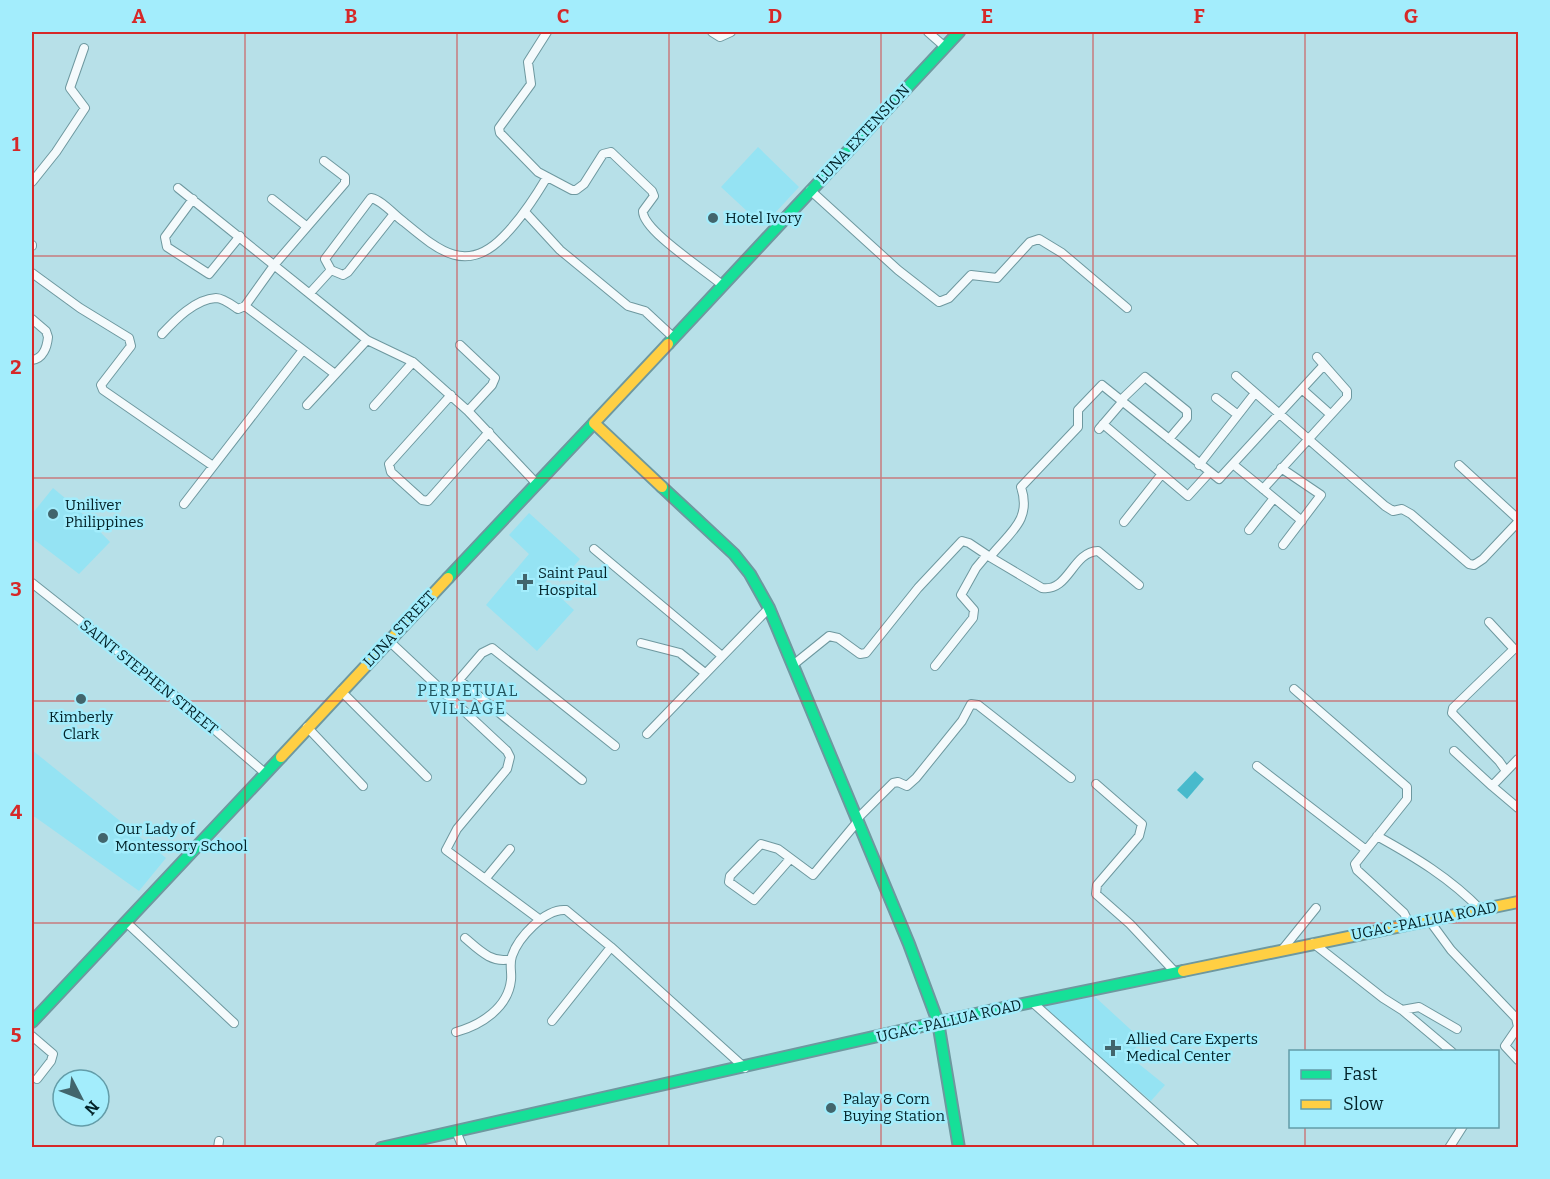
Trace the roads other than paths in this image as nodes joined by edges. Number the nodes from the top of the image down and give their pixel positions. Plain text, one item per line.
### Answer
1 (547, 32) edge
2 (712, 32) edge
3 (731, 32) edge
4 (928, 32) edge
5 (959, 32) edge
6 (945, 47) junction
7 (84, 48) dead end
8 (324, 161) dead end
9 (547, 177) junction
10 (32, 182) edge
11 (178, 188) dead end
12 (810, 190) junction
13 (193, 199) junction
14 (272, 200) dead end
15 (525, 212) junction
16 (393, 215) junction
17 (306, 226) junction
18 (240, 236) junction
19 (765, 236) joint
20 (275, 264) junction
21 (330, 270) junction
22 (32, 273) edge
23 (721, 284) junction
24 (310, 293) junction
25 (245, 306) junction
26 (1127, 308) dead end
27 (32, 319) edge
28 (162, 334) dead end
29 (673, 337) junction
30 (367, 340) junction
31 (460, 345) dead end
32 (303, 350) junction
33 (1317, 357) dead end
34 (32, 360) edge
35 (413, 363) junction
36 (1324, 365) junction
37 (335, 374) junction
38 (1236, 376) dead end
39 (1303, 390) junction
40 (1255, 393) junction
41 (451, 395) junction
42 (1216, 398) dead end
43 (1123, 400) junction
44 (307, 405) dead end
45 (374, 405) dead end
46 (468, 411) junction
47 (1281, 414) junction
48 (1330, 414) junction
49 (1238, 416) junction
50 (594, 423) junction
51 (489, 432) junction
52 (1308, 437) junction
53 (1169, 440) junction
54 (1199, 465) junction
55 (1234, 465) junction
56 (1459, 465) dead end
57 (213, 466) junction
58 (1281, 468) junction
59 (1209, 473) junction
60 (1161, 475) junction
61 (536, 483) junction
62 (1263, 489) junction
63 (1274, 498) junction
64 (184, 504) dead end
65 (1302, 521) junction
66 (1518, 521) edge
67 (1124, 522) dead end
68 (1249, 530) dead end
69 (1282, 545) dead end
70 (594, 549) dead end
71 (988, 556) junction
72 (32, 583) edge
73 (1139, 585) dead end
74 (769, 608) junction
75 (1489, 622) dead end
76 (388, 640) junction
77 (641, 643) dead end
78 (722, 656) junction
79 (793, 665) junction
80 (935, 666) dead end
81 (705, 674) junction
82 (459, 680) junction
83 (1294, 689) dead end
84 (341, 691) junction
85 (446, 695) junction
86 (307, 728) junction
87 (647, 734) dead end
88 (615, 746) dead end
89 (1454, 751) dead end
90 (1518, 759) edge
91 (1257, 766) dead end
92 (1506, 771) junction
93 (265, 773) junction
94 (427, 777) dead end
95 (1071, 778) dead end
96 (582, 780) dead end
97 (1096, 784) dead end
98 (363, 786) dead end
99 (1492, 786) junction
100 (1518, 808) edge
101 (857, 820) junction
102 (1377, 836) junction
103 (510, 849) dead end
104 (1366, 850) junction
105 (790, 859) junction
106 (486, 879) junction
107 (1518, 902) edge
108 (1316, 908) dead end
109 (1481, 910) junction
110 (539, 919) junction
111 (1429, 920) junction
112 (126, 922) junction
113 (1409, 923) junction
114 (465, 938) dead end
115 (1313, 943) junction
116 (611, 946) junction
117 (1282, 950) junction
118 (511, 960) junction
119 (1175, 972) junction
120 (1032, 1002) junction
121 (1402, 1010) junction
122 (552, 1021) dead end
123 (32, 1022) edge
124 (938, 1022) junction
125 (234, 1023) dead end
126 (1457, 1029) dead end
127 (456, 1032) dead end
128 (32, 1036) edge
129 (1450, 1050) edge
130 (1518, 1060) edge
131 (745, 1068) junction
132 (37, 1079) dead end
133 (1462, 1128) edge
134 (456, 1131) junction
135 (381, 1148) edge
136 (463, 1148) edge
137 (959, 1148) edge
138 (1195, 1148) edge
139 (1449, 1148) edge

1 - 9 street
2 - 3 street
4 - 6 street
5 - 6 main road, LUNA EXTENSION
6 - 12 main road, LUNA EXTENSION
7 - 10 street
8 - 17 street
9 - 15 street
9 - 23 street
11 - 13 street
12 - 19 main road, LUNA EXTENSION
12 - 26 street
13 - 18 street
13 - 18 street
14 - 17 street
15 - 16 street
15 - 29 street
16 - 21 street
16 - 21 street
17 - 20 street
18 - 20 street
19 - 23 main road, LUNA STREET
20 - 24 street
20 - 25 street
21 - 24 street
22 - 57 street
23 - 29 main road, LUNA STREET
24 - 30 street
25 - 28 street
25 - 32 street
27 - 34 street
29 - 50 main road, LUNA STREET
30 - 35 street
30 - 37 street
31 - 46 street
32 - 37 street
32 - 57 street
33 - 36 street
35 - 41 street
35 - 45 street
36 - 39 street
36 - 48 street
37 - 44 street
38 - 40 street
39 - 47 street
39 - 48 street
40 - 47 street
40 - 49 street
41 - 46 street
41 - 51 street
42 - 49 street
43 - 53 street
43 - 53 street
43 - 60 street
43 - 71 street
46 - 51 street
47 - 52 street
47 - 55 street
48 - 52 street
49 - 54 street
50 - 61 main road, LUNA STREET
50 - 74 main road
51 - 61 street
52 - 58 street
52 - 66 street
53 - 54 street
54 - 59 street
55 - 59 street
55 - 62 street
56 - 66 street
57 - 64 street
58 - 62 street
58 - 65 street
59 - 60 street
60 - 67 street
61 - 76 main road, LUNA STREET
62 - 63 street
63 - 65 street
63 - 68 street
65 - 69 street
70 - 78 street
71 - 73 street
71 - 79 street
71 - 80 street
72 - 93 street, SAINT STEPHEN STREET
74 - 78 street
74 - 79 main road
75 - 92 street
76 - 84 main road, LUNA STREET
76 - 85 street
77 - 81 street
78 - 81 street
79 - 101 main road
81 - 87 street
82 - 85 street
82 - 88 street
82 - 96 street
83 - 102 street
84 - 86 main road, LUNA STREET
84 - 94 street
85 - 106 street
86 - 93 main road, LUNA STREET
86 - 98 street
89 - 99 street
90 - 92 street
91 - 104 street
92 - 99 street
93 - 112 main road, LUNA STREET
95 - 101 street
97 - 119 street
99 - 100 street
101 - 105 street
101 - 124 main road
102 - 104 street
102 - 109 street
103 - 106 street
104 - 113 street
105 - 105 street
106 - 110 street
107 - 109 main road, UGAC-PALLUA ROAD
108 - 117 street
109 - 111 main road, UGAC-PALLUA ROAD
110 - 116 street
110 - 118 street
111 - 113 main road, UGAC-PALLUA ROAD
111 - 130 street
112 - 123 main road, LUNA STREET
112 - 125 street
113 - 115 main road, UGAC-PALLUA ROAD
114 - 118 street
115 - 117 main road, UGAC-PALLUA ROAD
115 - 121 street
116 - 122 street
116 - 131 street
117 - 119 main road, UGAC-PALLUA ROAD
118 - 127 street
119 - 120 main road, UGAC-PALLUA ROAD
120 - 124 main road, UGAC-PALLUA ROAD
120 - 138 street
121 - 126 street
121 - 129 street
124 - 131 main road, UGAC-PALLUA ROAD
124 - 137 main road
128 - 132 street
131 - 134 main road, UGAC-PALLUA ROAD
133 - 139 street
134 - 135 main road, UGAC-PALLUA ROAD
134 - 136 street

